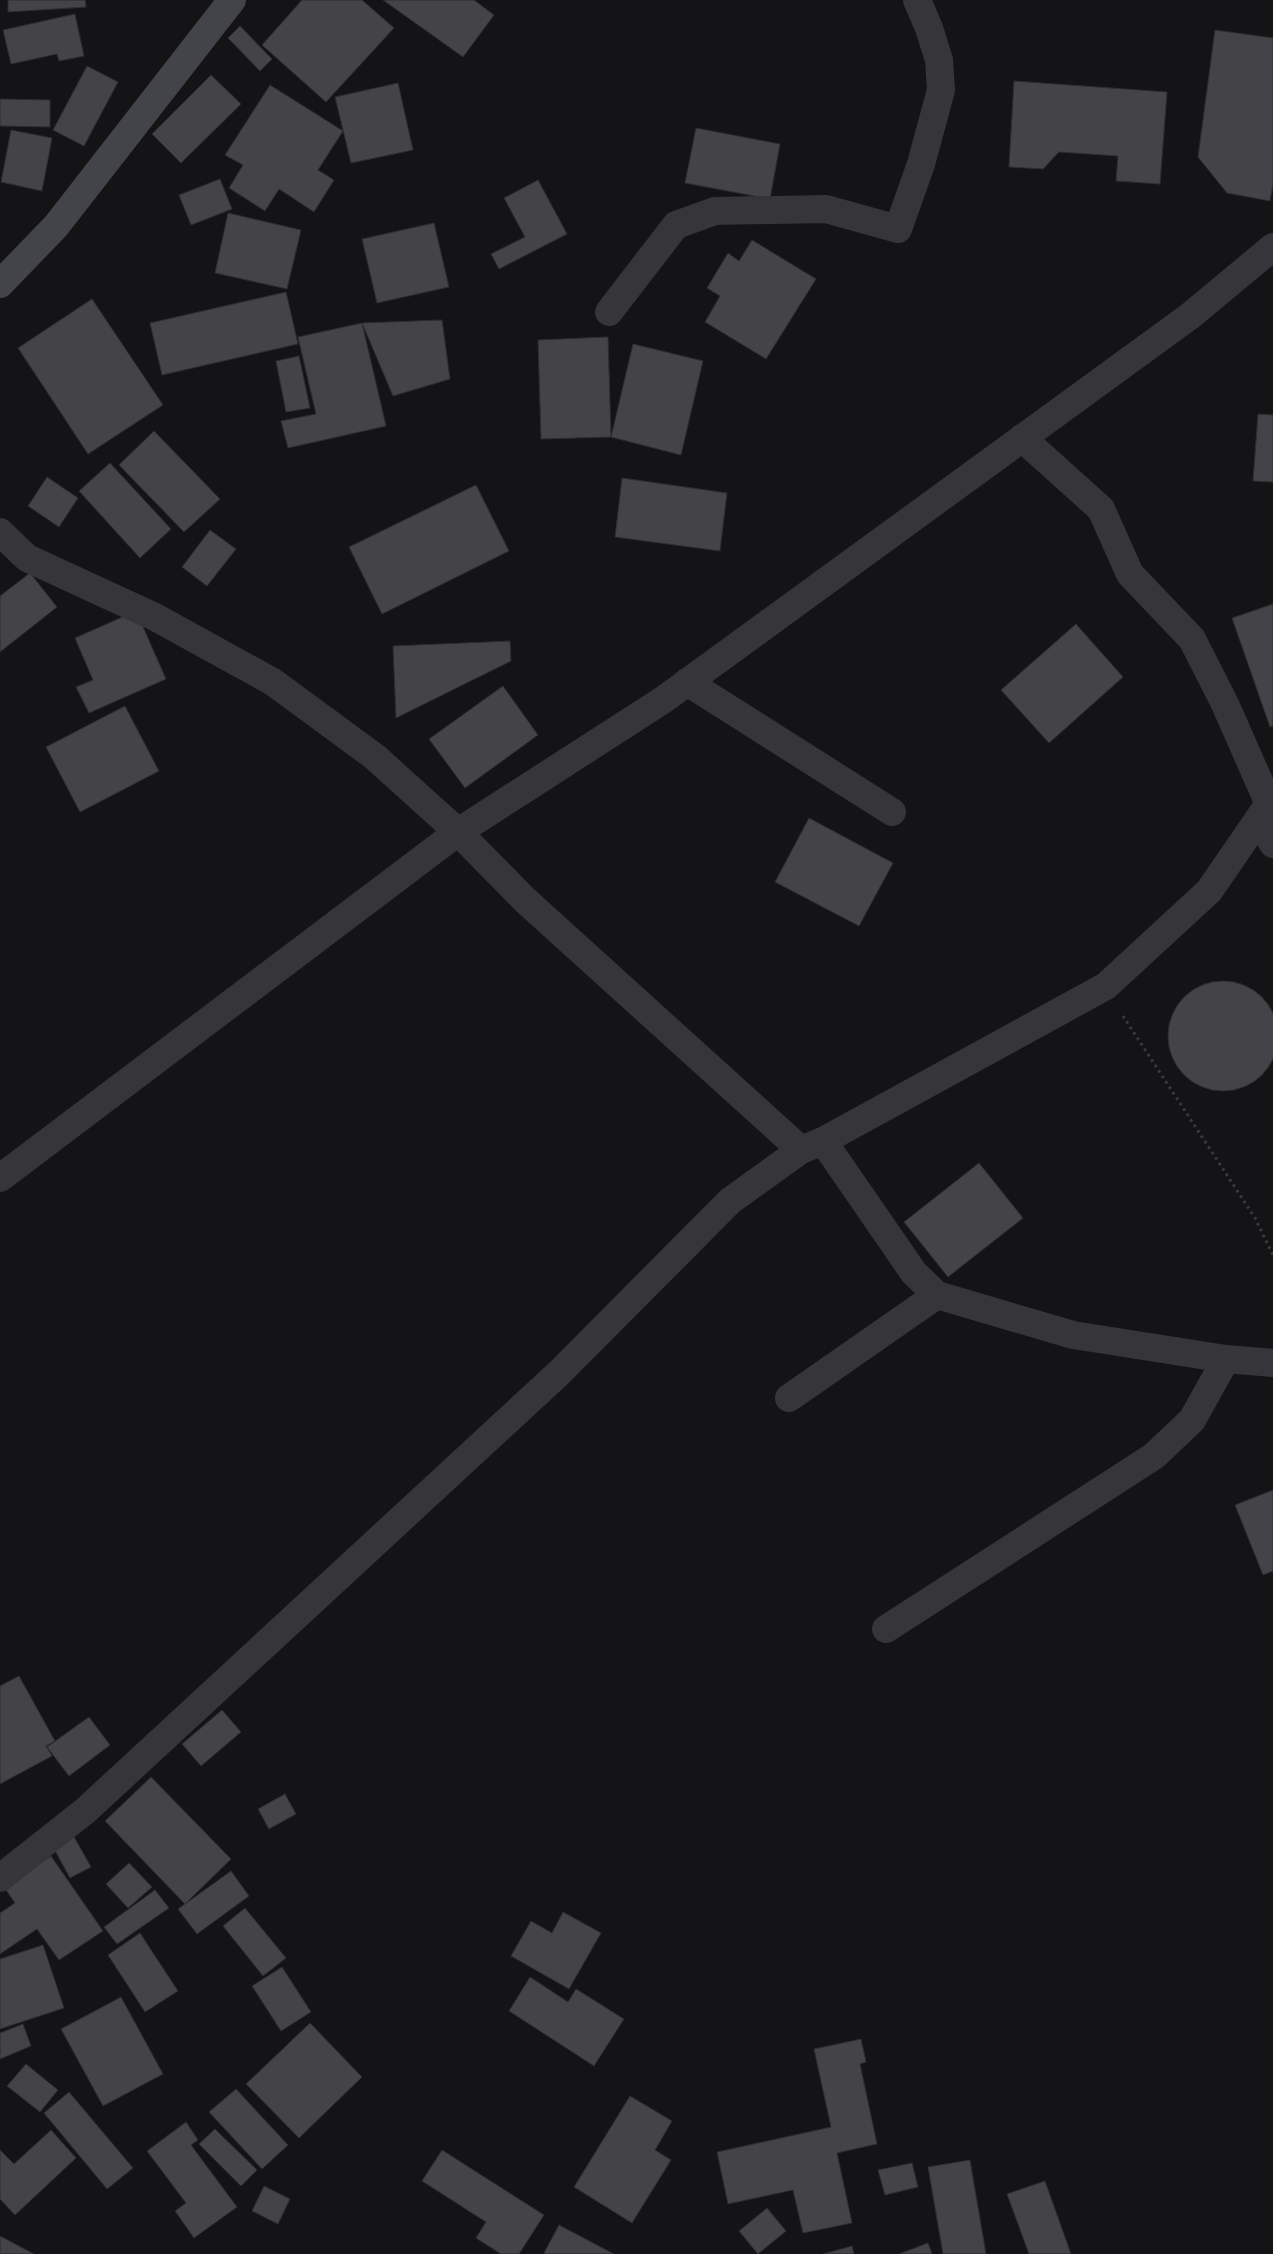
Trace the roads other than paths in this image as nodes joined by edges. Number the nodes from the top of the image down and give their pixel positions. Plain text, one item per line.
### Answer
1 (232, 0) edge
2 (917, 0) edge
3 (1273, 247) edge
4 (0, 284) edge
5 (609, 312) dead end
6 (1022, 438) junction
7 (0, 532) edge
8 (687, 682) junction
9 (1267, 807) edge
10 (892, 812) dead end
11 (458, 832) junction
12 (1273, 844) edge
13 (812, 1146) junction
14 (0, 1178) edge
15 (937, 1296) junction
16 (1226, 1359) junction
17 (1273, 1363) edge
18 (788, 1398) dead end
19 (886, 1630) dead end
20 (0, 1878) edge

1 - 4 street
2 - 5 street
3 - 6 street
6 - 8 street
6 - 9 street
7 - 11 street
8 - 10 street
8 - 11 street
9 - 12 street
9 - 13 street
11 - 13 street
11 - 14 street
13 - 15 street
13 - 20 street
15 - 16 street
15 - 18 street
16 - 17 street
16 - 19 street

